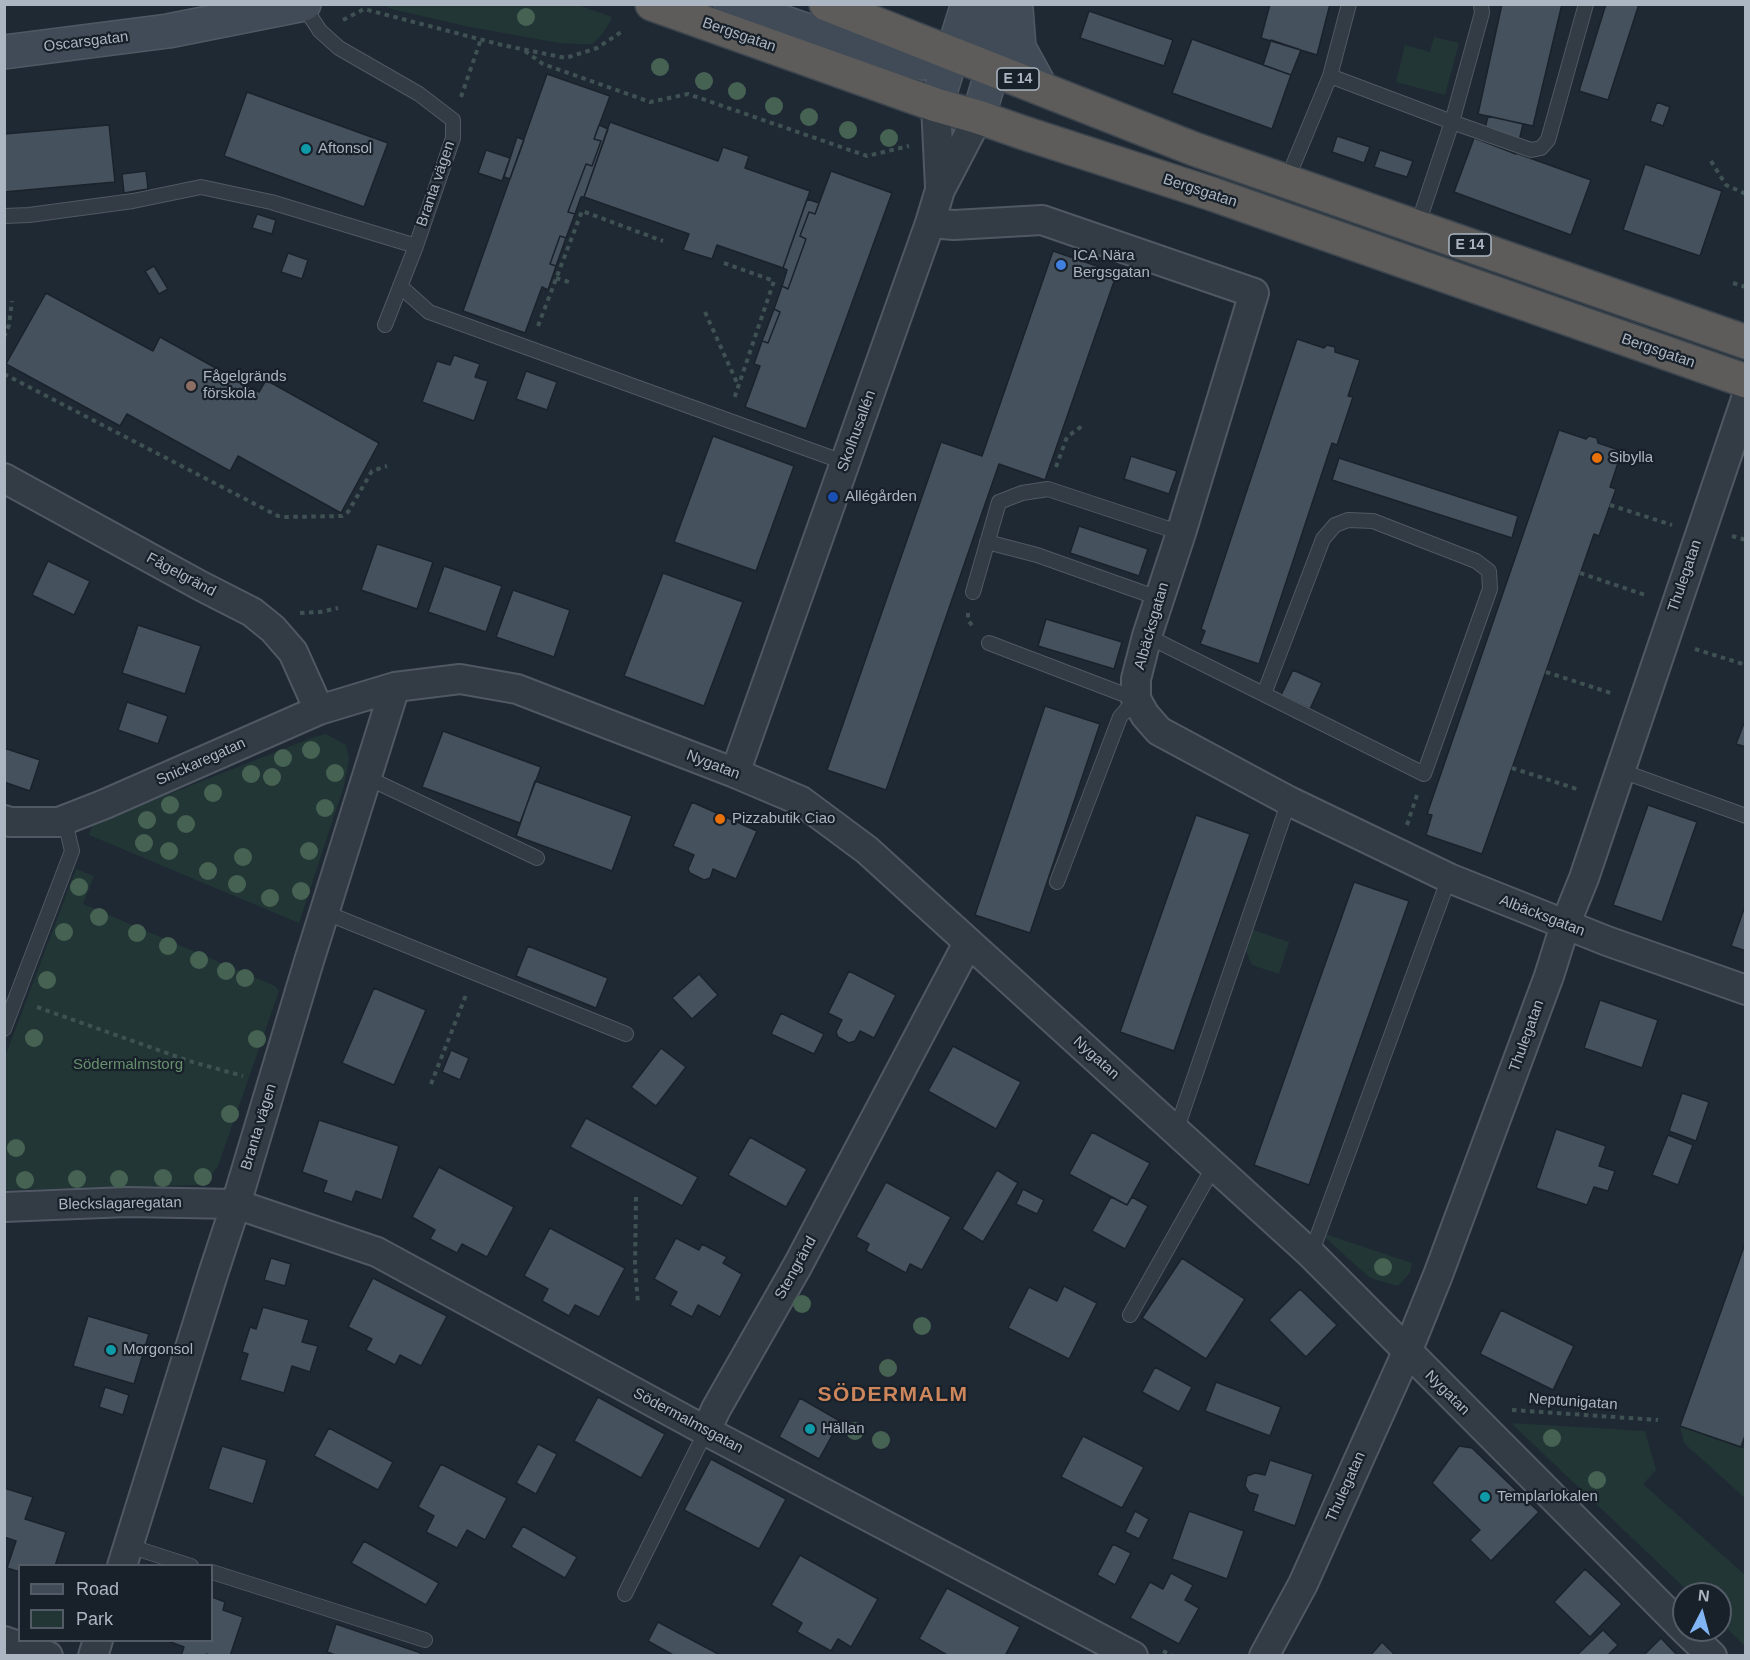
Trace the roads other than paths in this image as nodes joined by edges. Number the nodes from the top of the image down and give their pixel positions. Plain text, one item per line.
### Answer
1 (209, 4) edge
2 (652, 4) edge
3 (731, 4) edge
4 (879, 4) edge
5 (968, 4) edge
6 (1007, 4) edge
7 (1014, 4) edge
8 (1349, 4) edge
9 (1481, 4) edge
10 (1587, 4) edge
11 (304, 5) edge
12 (834, 7) edge
13 (261, 10) edge
14 (168, 31) junction
15 (4, 52) edge
16 (953, 53) junction
17 (993, 69) junction
18 (1330, 75) junction
19 (1041, 88) junction
20 (936, 105) junction
21 (978, 117) junction
22 (1452, 122) junction
23 (1292, 173) junction
24 (940, 190) junction
25 (4, 216) edge
26 (1421, 218) junction
27 (930, 223) junction
28 (416, 246) junction
29 (400, 286) junction
30 (385, 325) dead end
31 (1746, 342) edge
32 (1746, 381) edge
33 (1746, 399) edge
34 (846, 462) junction
35 (4, 478) edge
36 (1181, 533) junction
37 (987, 542) junction
38 (973, 592) road end
39 (1158, 598) junction
40 (1147, 636) junction
41 (989, 643) road end
42 (395, 687) junction
43 (1264, 694) junction
44 (1136, 699) junction
45 (319, 710) junction
46 (1619, 770) junction
47 (735, 773) junction
48 (366, 777) junction
49 (1289, 801) junction
50 (1746, 816) edge
51 (4, 820) edge
52 (59, 822) junction
53 (537, 858) dead end
54 (1449, 878) junction
55 (1058, 882) dead end
56 (324, 912) junction
57 (1565, 925) junction
58 (968, 943) junction
59 (1746, 990) edge
60 (4, 1029) edge
61 (626, 1034) dead end
62 (1176, 1131) junction
63 (1214, 1166) junction
64 (236, 1204) junction
65 (4, 1207) edge
66 (1311, 1254) junction
67 (1130, 1315) dead end
68 (1407, 1352) junction
69 (706, 1431) junction
70 (125, 1556) edge
71 (177, 1564) edge
72 (213, 1572) edge
73 (625, 1594) dead end
74 (1672, 1618) edge
75 (425, 1640) dead end
76 (4, 1641) edge
77 (1697, 1642) edge
78 (48, 1656) edge
79 (1133, 1656) edge
80 (1264, 1656) edge
81 (1712, 1656) edge

1 - 14 main road, Oscarsgatan
2 - 20 highway, Bergsgatan / E 14
3 - 16 main road, Bergsgatan
4 - 12 main road
5 - 16 main road, Skolhusallén
6 - 16 main road, Bergsgatan
7 - 17 main road, Skolhusallén
7 - 19 main road, Skolhusallén
8 - 18 lane
9 - 22 lane
10 - 22 lane
11 - 13 main road, Oscarsgatan
11 - 28 lane, Branta vägen
12 - 16 highway, E 14
13 - 14 main road, Oscarsgatan
14 - 15 main road, Oscarsgatan
16 - 17 highway, E 14
16 - 20 main road, Skolhusallén
17 - 19 highway, E 14
17 - 21 main road, Skolhusallén
18 - 22 lane
18 - 23 lane
19 - 23 highway, E 14
20 - 21 highway, Bergsgatan / E 14
20 - 24 street, Skolhusallén
21 - 24 street, Skolhusallén
21 - 32 highway, Bergsgatan / E 14
22 - 26 lane
23 - 26 highway, E 14
24 - 27 street, Skolhusallén
25 - 28 lane
26 - 31 highway, E 14
27 - 34 street, Skolhusallén
27 - 36 street, Albäcksgatan
28 - 29 lane, Branta vägen
29 - 30 lane, Branta vägen
29 - 34 lane
33 - 46 street, Thulegatan
34 - 47 street, Skolhusallén
35 - 45 street, Fågelgränd
36 - 37 lane
36 - 39 street, Albäcksgatan
37 - 38 lane
37 - 39 lane
39 - 40 street, Albäcksgatan
40 - 43 lane
40 - 44 street, Albäcksgatan
41 - 44 lane
42 - 45 street, Snickaregatan
42 - 47 street, Nygatan
42 - 48 street, Branta vägen
43 - 43 lane
44 - 49 street, Albäcksgatan
44 - 55 lane
45 - 52 street, Snickaregatan
46 - 50 lane
46 - 57 street, Thulegatan
47 - 58 street, Nygatan
48 - 53 lane
48 - 56 street, Branta vägen
49 - 54 street, Albäcksgatan
49 - 62 lane
51 - 52 street, Snickaregatan
52 - 60 lane
54 - 57 street, Albäcksgatan
54 - 66 lane
56 - 61 lane
56 - 64 street, Branta vägen
57 - 59 street, Albäcksgatan
57 - 68 street, Thulegatan
58 - 62 street, Nygatan
58 - 69 street, Stengränd
62 - 63 street, Nygatan
63 - 66 street, Nygatan
63 - 67 lane
64 - 65 street, Bleckslagaregatan
64 - 69 street, Södermalmsgatan
64 - 70 street, Branta vägen
66 - 68 street, Nygatan
68 - 74 street, Nygatan
68 - 80 street, Thulegatan
69 - 73 lane, Stengränd
69 - 79 street, Södermalmsgatan
70 - 71 lane
72 - 75 lane
76 - 78 street
77 - 81 street, Nygatan

